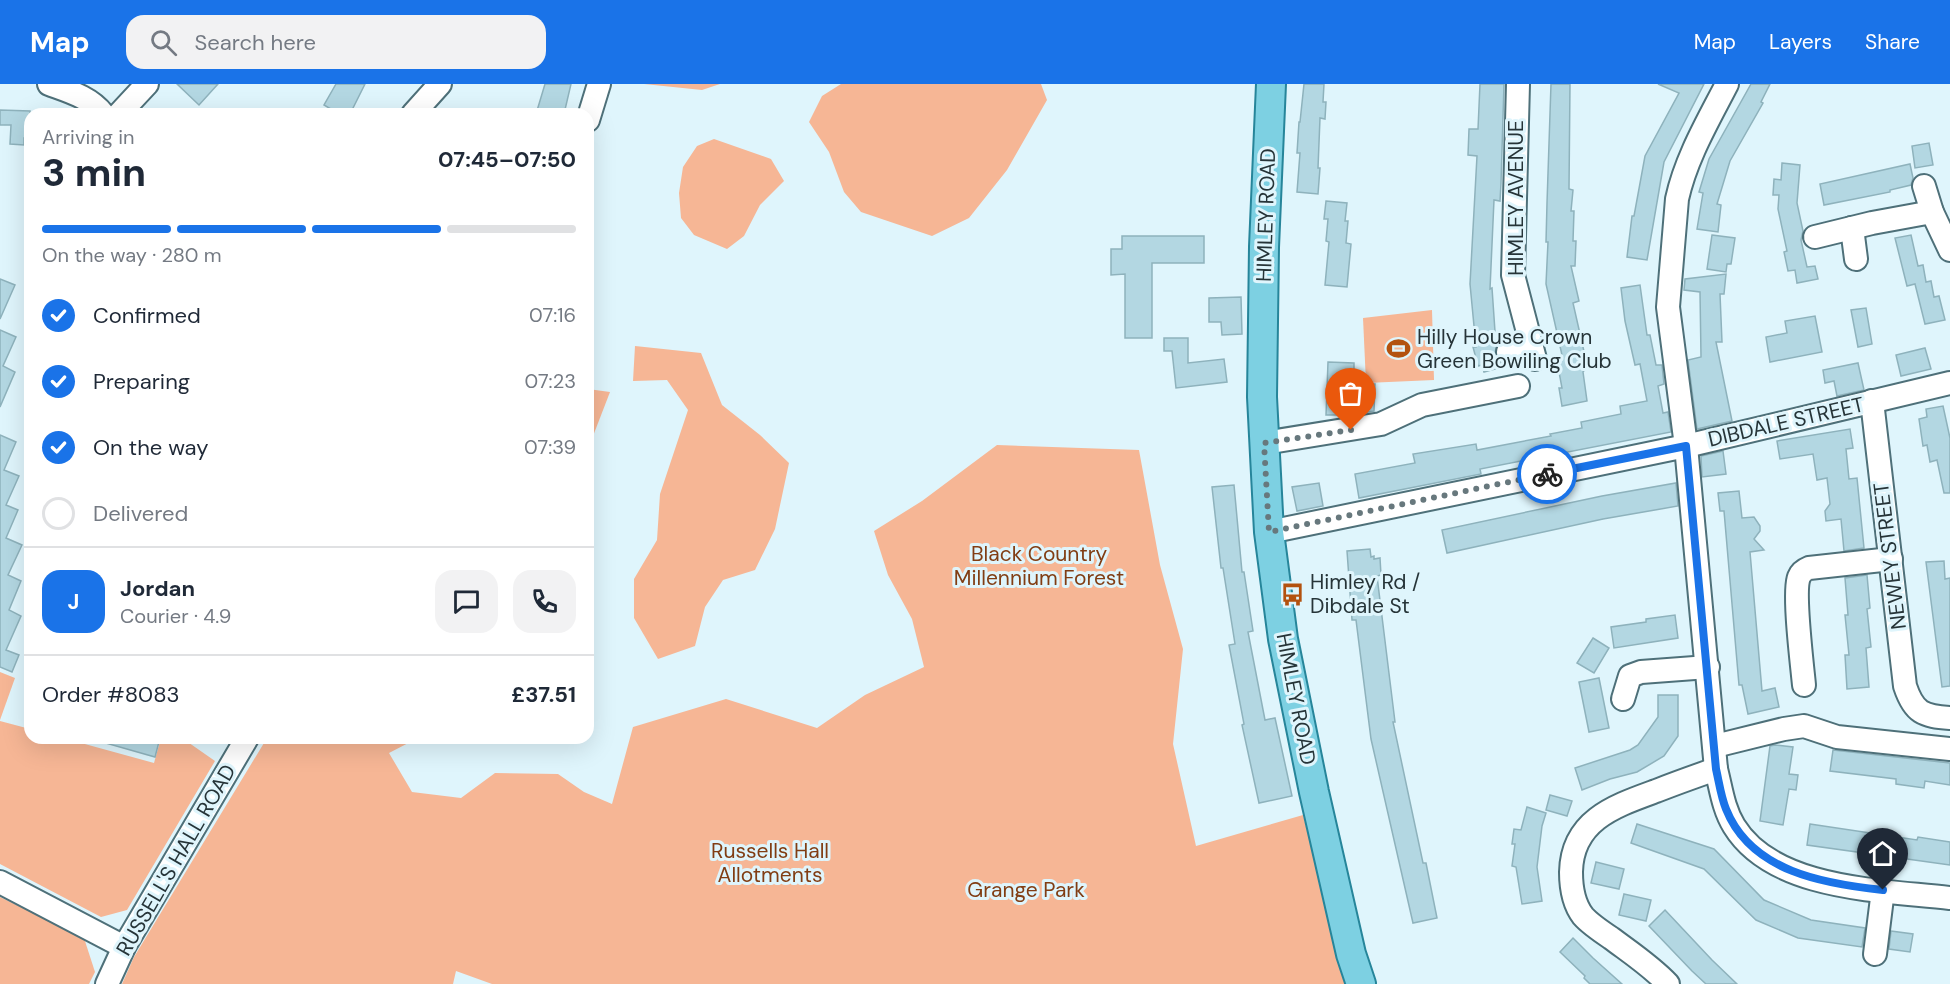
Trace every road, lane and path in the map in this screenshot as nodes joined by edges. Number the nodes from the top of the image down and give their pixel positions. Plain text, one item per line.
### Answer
1 (49, 84) edge
2 (147, 84) edge
3 (440, 84) edge
4 (599, 84) edge
5 (1271, 84) edge
6 (1518, 84) edge
7 (1727, 84) edge
8 (99, 108) edge
9 (124, 108) edge
10 (418, 108) edge
11 (592, 108) edge
12 (1924, 186) dead end
13 (1932, 212) junction
14 (1852, 228) junction
15 (1815, 237) dead end
16 (1950, 250) edge
17 (1856, 259) dead end
18 (1508, 352) dead end
19 (1950, 383) edge
20 (1518, 386) dead end
21 (1872, 401) junction
22 (1264, 443) junction
23 (1686, 446) junction
24 (1269, 532) junction
25 (1891, 559) junction
26 (1708, 667) junction
27 (1804, 684) dead end
28 (1623, 699) dead end
29 (1950, 718) edge
30 (243, 744) edge
31 (1715, 746) junction
32 (1950, 749) edge
33 (1716, 769) junction
34 (0, 882) edge
35 (1883, 890) junction
36 (1950, 898) edge
37 (124, 947) junction
38 (1875, 954) dead end
39 (107, 984) edge
40 (1361, 984) edge
41 (1668, 984) edge

1 - 8 street
2 - 9 street
3 - 10 street
4 - 11 street
5 - 22 main road, HIMLEY ROAD
6 - 18 street, HIMLEY AVENUE
7 - 23 street
12 - 13 street
13 - 14 street
13 - 16 street
14 - 15 street
14 - 17 street
19 - 21 street, DIBDALE STREET
20 - 22 street
21 - 23 street, DIBDALE STREET
21 - 25 street, NEWEY STREET
22 - 24 main road, HIMLEY ROAD
23 - 24 street, DIBDALE STREET
23 - 26 street
24 - 40 main road, HIMLEY ROAD
25 - 27 street
25 - 29 street, NEWEY STREET
26 - 28 street
26 - 31 street
30 - 37 street, RUSSELL'S HALL ROAD
31 - 32 street
31 - 33 street
33 - 35 street
33 - 41 street
34 - 37 street
35 - 36 street
35 - 38 street
37 - 39 street, RUSSELL'S HALL ROAD

